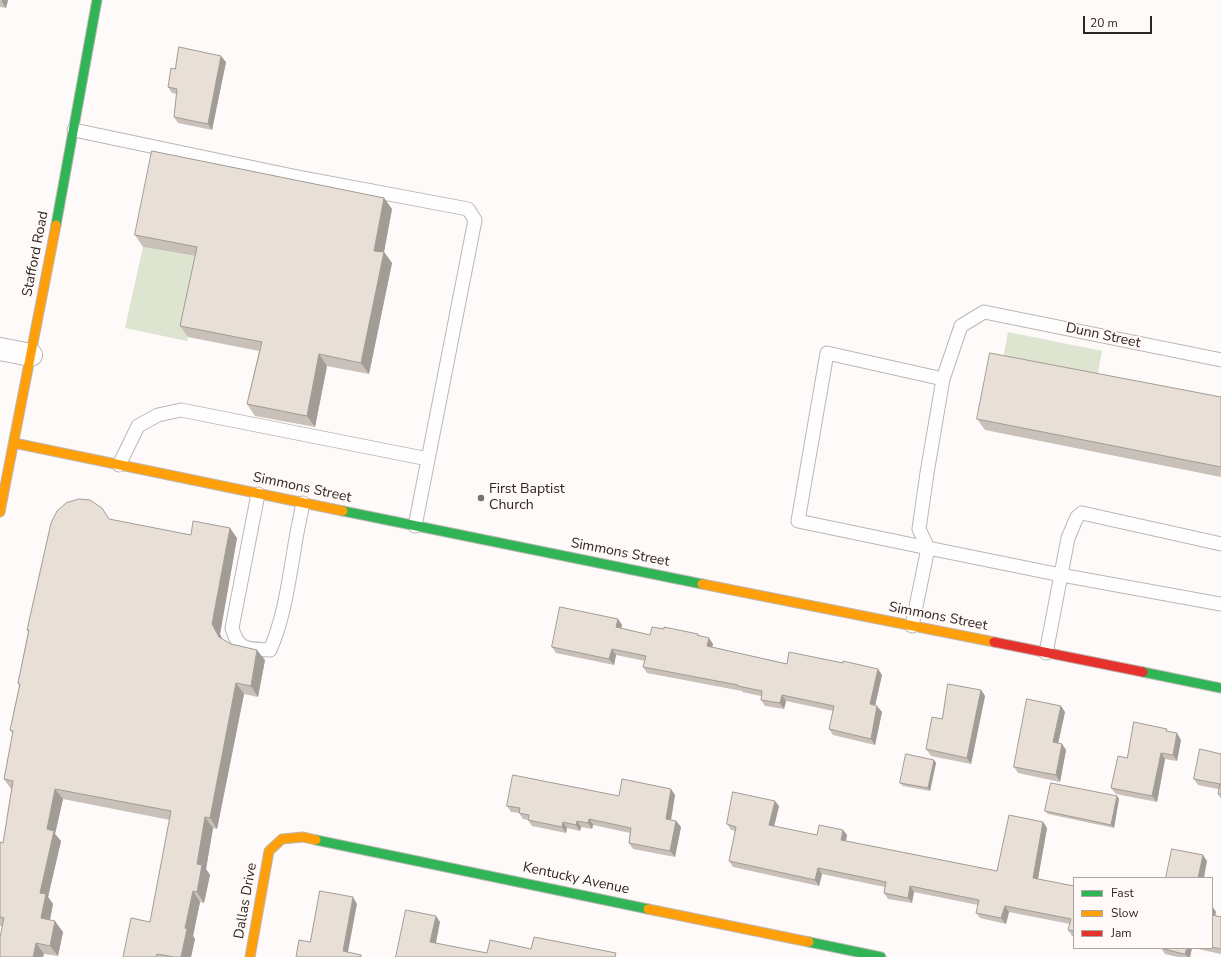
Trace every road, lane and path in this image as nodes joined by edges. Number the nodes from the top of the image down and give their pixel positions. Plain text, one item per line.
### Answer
1 (97, 0) edge
2 (74, 130) junction
3 (0, 349) edge
4 (31, 355) junction
5 (1221, 360) edge
6 (943, 379) junction
7 (14, 443) junction
8 (428, 459) junction
9 (119, 465) junction
10 (258, 494) junction
11 (303, 503) junction
12 (0, 512) edge
13 (415, 526) junction
14 (1221, 544) edge
15 (928, 548) junction
16 (1060, 575) junction
17 (1221, 604) edge
18 (912, 626) junction
19 (1046, 653) junction
20 (1221, 688) edge
21 (269, 851) joint
22 (250, 957) edge
23 (881, 957) edge

1 - 2 street, Stafford Road
2 - 4 street, Stafford Road
2 - 8 lane
3 - 4 street
4 - 7 street, Stafford Road
5 - 6 lane, Dunn Street
6 - 15 lane
6 - 15 lane
7 - 9 street, Simmons Street
7 - 12 street, Stafford Road
8 - 9 lane
8 - 13 lane
9 - 10 street, Simmons Street
10 - 11 street, Simmons Street
10 - 11 lane
11 - 13 street, Simmons Street
13 - 18 street, Simmons Street
14 - 16 lane
15 - 16 lane
15 - 18 lane
16 - 17 lane
16 - 19 lane
18 - 19 street, Simmons Street
19 - 20 street, Simmons Street
21 - 22 street, Dallas Drive
21 - 23 street, Kentucky Avenue

